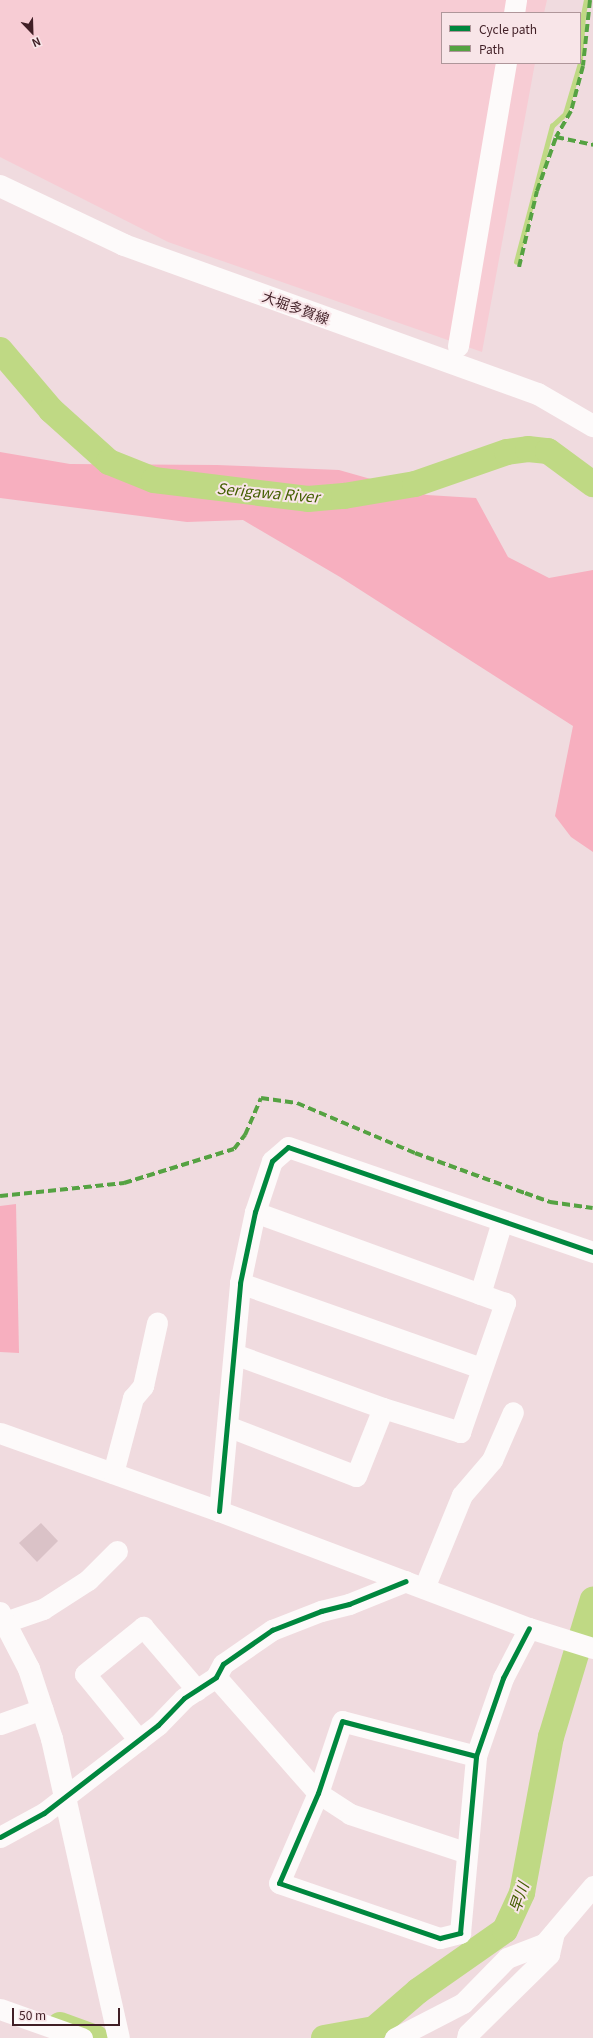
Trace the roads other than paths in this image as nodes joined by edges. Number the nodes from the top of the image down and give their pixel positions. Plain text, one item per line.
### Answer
1 (516, 0) edge
2 (514, 12) edge
3 (506, 64) edge
4 (0, 186) edge
5 (458, 346) dead end
6 (593, 426) edge
7 (254, 1212) junction
8 (502, 1221) junction
9 (593, 1252) edge
10 (240, 1283) junction
11 (480, 1294) junction
12 (157, 1323) dead end
13 (234, 1354) junction
14 (482, 1368) junction
15 (383, 1408) junction
16 (513, 1412) dead end
17 (227, 1426) junction
18 (0, 1433) edge
19 (113, 1473) junction
20 (219, 1511) junction
21 (117, 1551) dead end
22 (415, 1585) junction
23 (2, 1617) edge
24 (529, 1628) junction
25 (593, 1648) edge
26 (216, 1676) junction
27 (196, 1690) junction
28 (42, 1709) junction
29 (0, 1724) edge
30 (139, 1740) junction
31 (476, 1756) junction
32 (318, 1794) junction
33 (65, 1797) junction
34 (0, 1837) edge
35 (467, 1853) junction
36 (593, 1886) edge
37 (554, 1932) junction
38 (0, 2009) edge
39 (118, 2033) edge
40 (82, 2038) edge
41 (395, 2038) edge
42 (468, 2038) edge

1 - 2 street
3 - 5 street
4 - 6 main road, 大堀多賀線
7 - 8 street
7 - 10 street
7 - 11 street
8 - 9 street
8 - 11 street
10 - 13 street
10 - 14 street
11 - 14 street
12 - 19 street
13 - 15 street
13 - 17 street
14 - 15 street
15 - 17 street
16 - 22 street
17 - 20 street
18 - 19 street
19 - 20 street
20 - 22 street
21 - 23 street
22 - 24 street
22 - 26 street
23 - 28 main road
24 - 25 street
24 - 31 street
26 - 27 street
26 - 32 street
27 - 30 street
27 - 30 street
28 - 29 street
28 - 33 main road
30 - 33 street
31 - 32 street
31 - 35 street
32 - 35 street
32 - 35 street
33 - 34 street
33 - 39 main road
36 - 37 street
37 - 41 street
37 - 42 street
38 - 40 street

